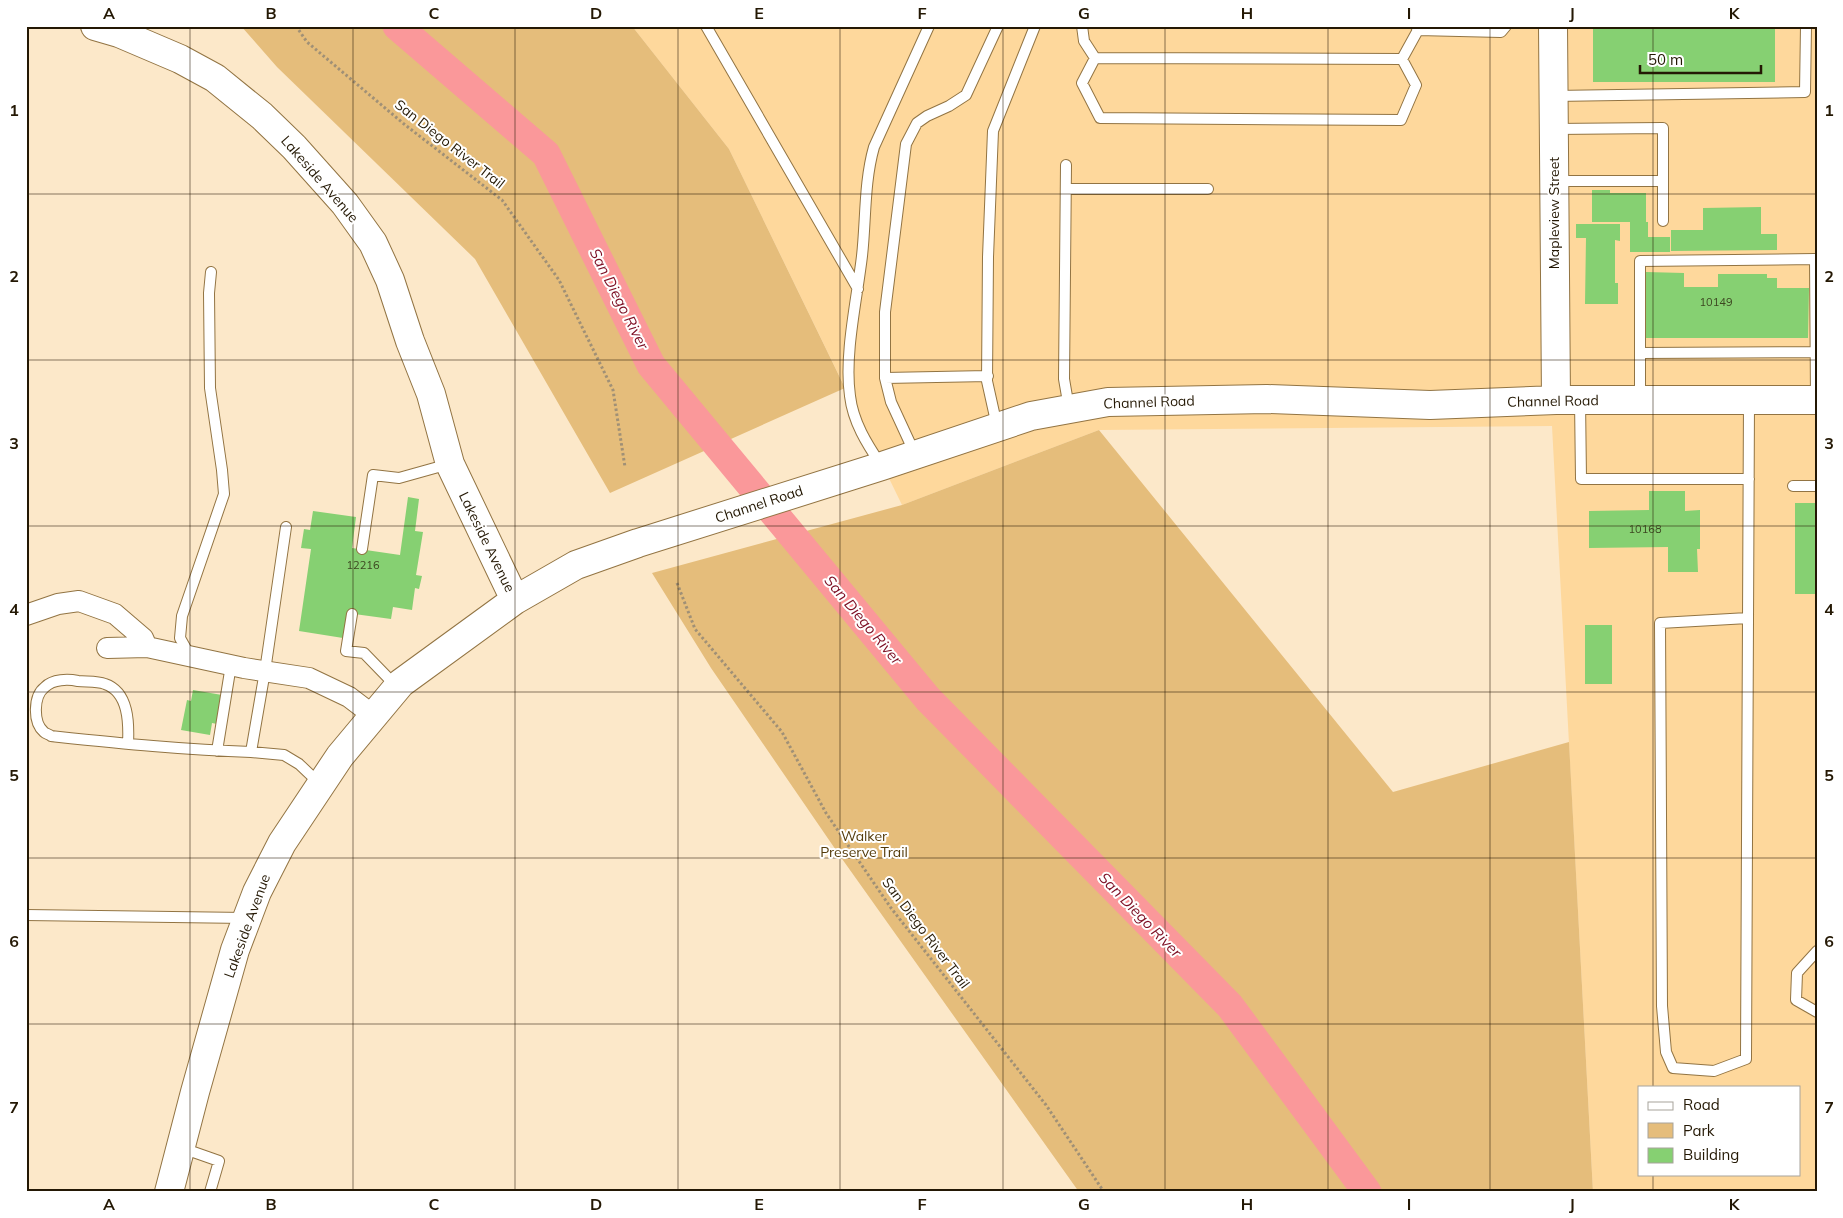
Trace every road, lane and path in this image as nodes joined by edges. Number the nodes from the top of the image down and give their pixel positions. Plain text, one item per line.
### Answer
1 (94, 26) edge
2 (296, 26) edge
3 (706, 26) edge
4 (929, 26) edge
5 (998, 26) edge
6 (1035, 26) edge
7 (1082, 26) edge
8 (1506, 26) edge
9 (1553, 26) edge
10 (1806, 26) edge
11 (1417, 28) edge
12 (1095, 58) junction
13 (1402, 59) junction
14 (1554, 96) junction
15 (1554, 129) junction
16 (1066, 164) dead end
17 (1554, 181) junction
18 (1663, 181) junction
19 (1066, 189) junction
20 (1208, 190) dead end
21 (1663, 221) dead end
22 (211, 272) dead end
23 (858, 289) junction
24 (1816, 352) edge
25 (1640, 353) junction
26 (988, 376) junction
27 (885, 378) junction
28 (1568, 400) junction
29 (1640, 400) junction
30 (1749, 400) junction
31 (1816, 400) edge
32 (1069, 409) junction
33 (998, 427) junction
34 (915, 454) junction
35 (450, 464) junction
36 (882, 466) junction
37 (625, 467) dead end
38 (1749, 479) junction
39 (1793, 486) dead end
40 (1817, 486) edge
41 (286, 527) dead end
42 (362, 550) dead end
43 (677, 583) dead end
44 (515, 600) junction
45 (26, 614) edge
46 (352, 614) dead end
47 (1748, 618) junction
48 (147, 647) junction
49 (107, 648) dead end
50 (190, 657) junction
51 (231, 665) junction
52 (265, 672) junction
53 (398, 687) junction
54 (374, 716) junction
55 (128, 744) junction
56 (217, 751) junction
57 (251, 752) junction
58 (321, 784) junction
59 (26, 915) edge
60 (247, 918) junction
61 (1817, 951) edge
62 (1817, 1012) edge
63 (181, 1148) junction
64 (169, 1192) edge
65 (210, 1192) edge
66 (1104, 1192) edge

1 - 35 main road, Lakeside Avenue
2 - 37 path, San Diego River Trail
3 - 23 lane
4 - 23 lane
5 - 27 lane
6 - 26 lane
7 - 12 lane
8 - 11 lane
9 - 14 main road, Mapleview Street
10 - 14 lane
11 - 13 lane
12 - 13 lane
12 - 13 lane
14 - 15 main road, Mapleview Street
15 - 17 main road, Mapleview Street
15 - 18 lane
16 - 19 lane
17 - 18 lane
17 - 28 main road, Mapleview Street
18 - 21 lane
19 - 20 lane
19 - 32 lane
22 - 50 lane
23 - 36 lane
24 - 25 lane
24 - 25 lane
24 - 31 lane
25 - 29 lane
26 - 27 lane
26 - 33 lane
27 - 34 lane
28 - 29 main road, Channel Road
28 - 32 main road, Channel Road
28 - 38 lane
29 - 30 main road, Channel Road
30 - 31 main road, Channel Road
30 - 38 lane
32 - 33 main road, Channel Road
33 - 34 main road, Channel Road
34 - 36 main road, Channel Road
35 - 42 lane
35 - 44 main road, Lakeside Avenue
36 - 44 main road, Channel Road
38 - 47 lane
39 - 40 lane
41 - 52 lane
43 - 66 path, San Diego River Trail
44 - 53 main road, Lakeside Avenue
45 - 48 street
46 - 53 lane
47 - 47 lane
48 - 49 street
48 - 50 street
50 - 51 street
51 - 52 street
51 - 56 lane
52 - 54 street
52 - 57 lane
53 - 54 main road, Lakeside Avenue
54 - 58 main road, Lakeside Avenue
55 - 55 lane
55 - 56 lane
56 - 57 lane
57 - 58 lane
58 - 60 main road, Lakeside Avenue
59 - 60 lane
60 - 63 main road, Lakeside Avenue
61 - 62 lane
63 - 64 main road, Lakeside Avenue
63 - 65 lane

